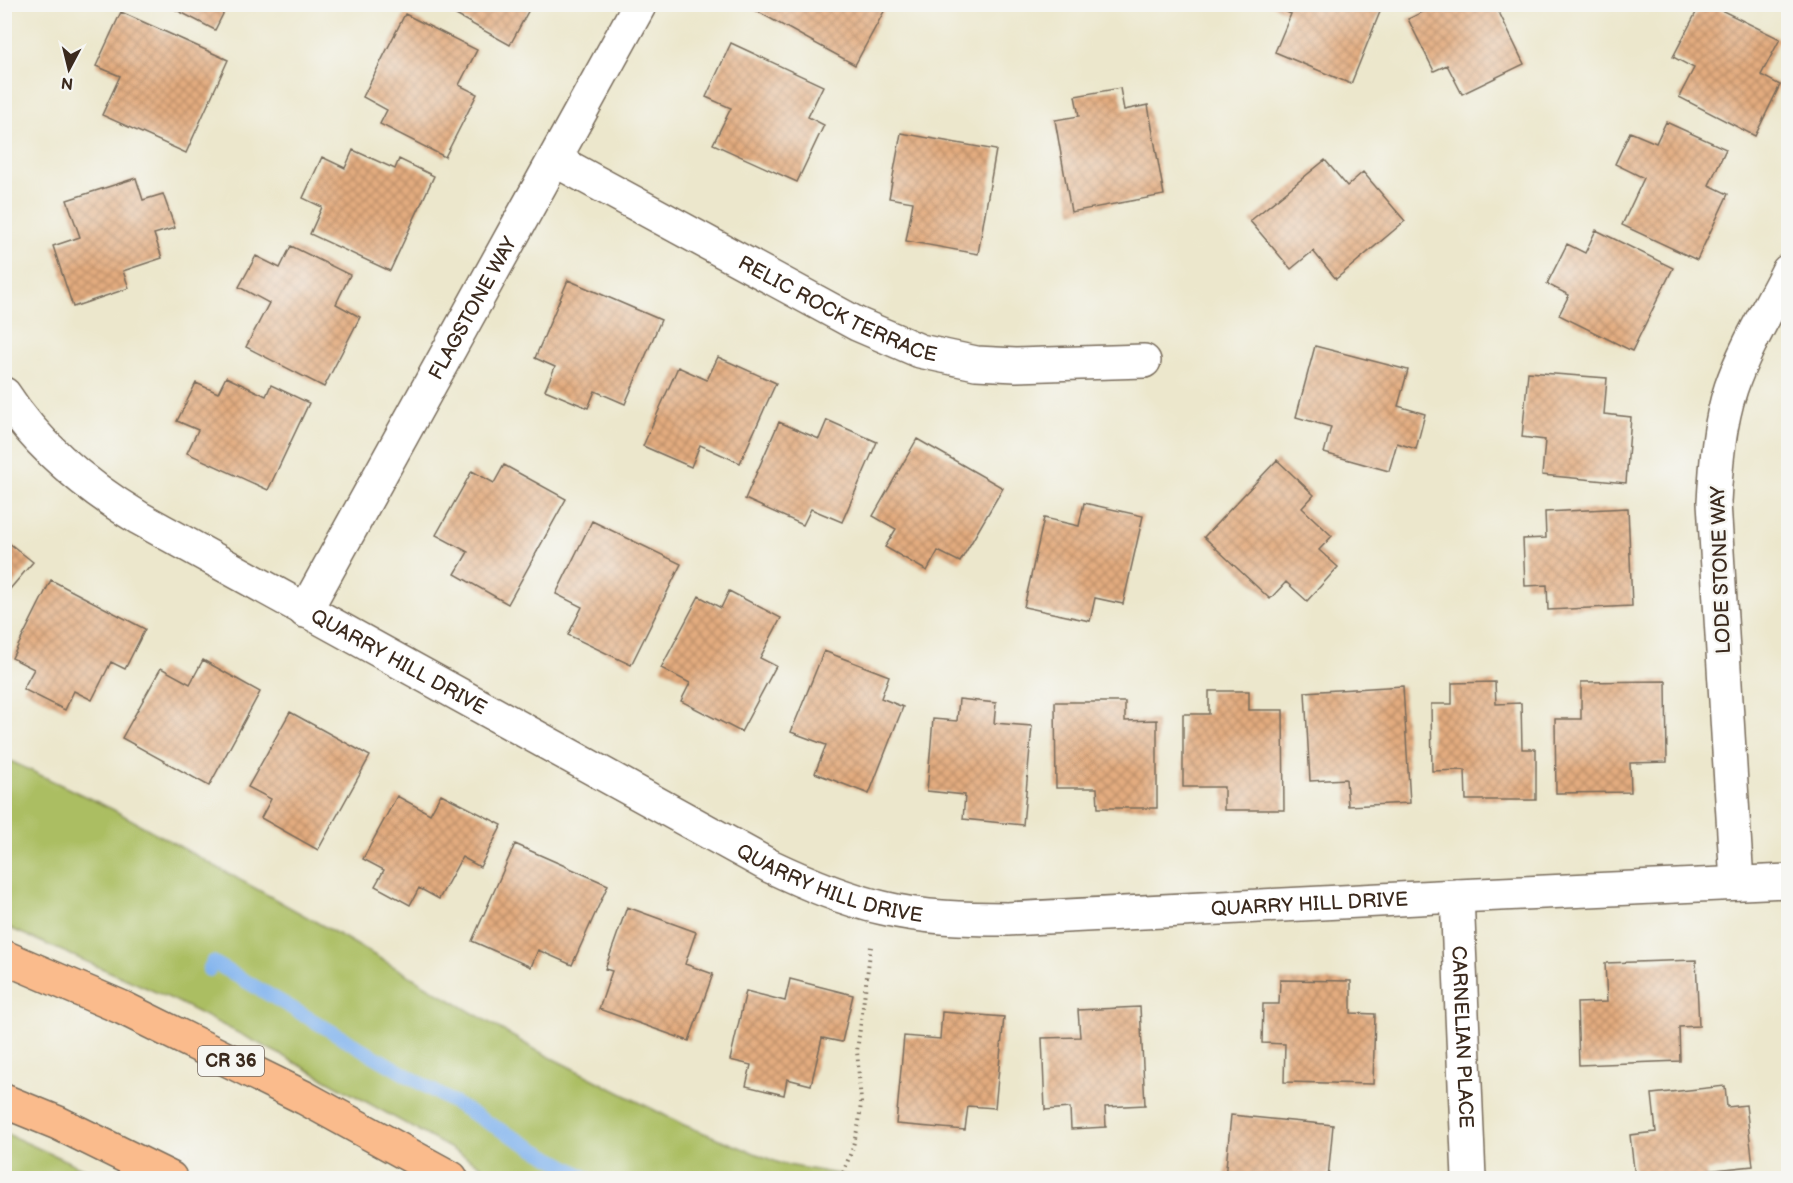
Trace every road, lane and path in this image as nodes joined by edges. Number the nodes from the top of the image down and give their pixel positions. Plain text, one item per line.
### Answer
1 (640, 4) edge
2 (555, 160) junction
3 (1788, 271) edge
4 (1144, 361) dead end
5 (4, 394) edge
6 (305, 611) junction
7 (1788, 881) edge
8 (1737, 884) junction
9 (1457, 896) junction
10 (872, 943) dead end
11 (4, 957) edge
12 (4, 1101) edge
13 (170, 1179) edge
14 (451, 1179) edge
15 (841, 1179) edge
16 (1469, 1179) edge

1 - 2 street, FLAGSTONE WAY
2 - 4 street, RELIC ROCK TERRACE
2 - 6 street, FLAGSTONE WAY
3 - 8 street, LODE STONE WAY
5 - 6 street, QUARRY HILL DRIVE
6 - 9 street, QUARRY HILL DRIVE
7 - 8 street, QUARRY HILL DRIVE
8 - 9 street, QUARRY HILL DRIVE
9 - 16 street, CARNELIAN PLACE
10 - 15 path
11 - 14 main road, CR 36
12 - 13 main road

